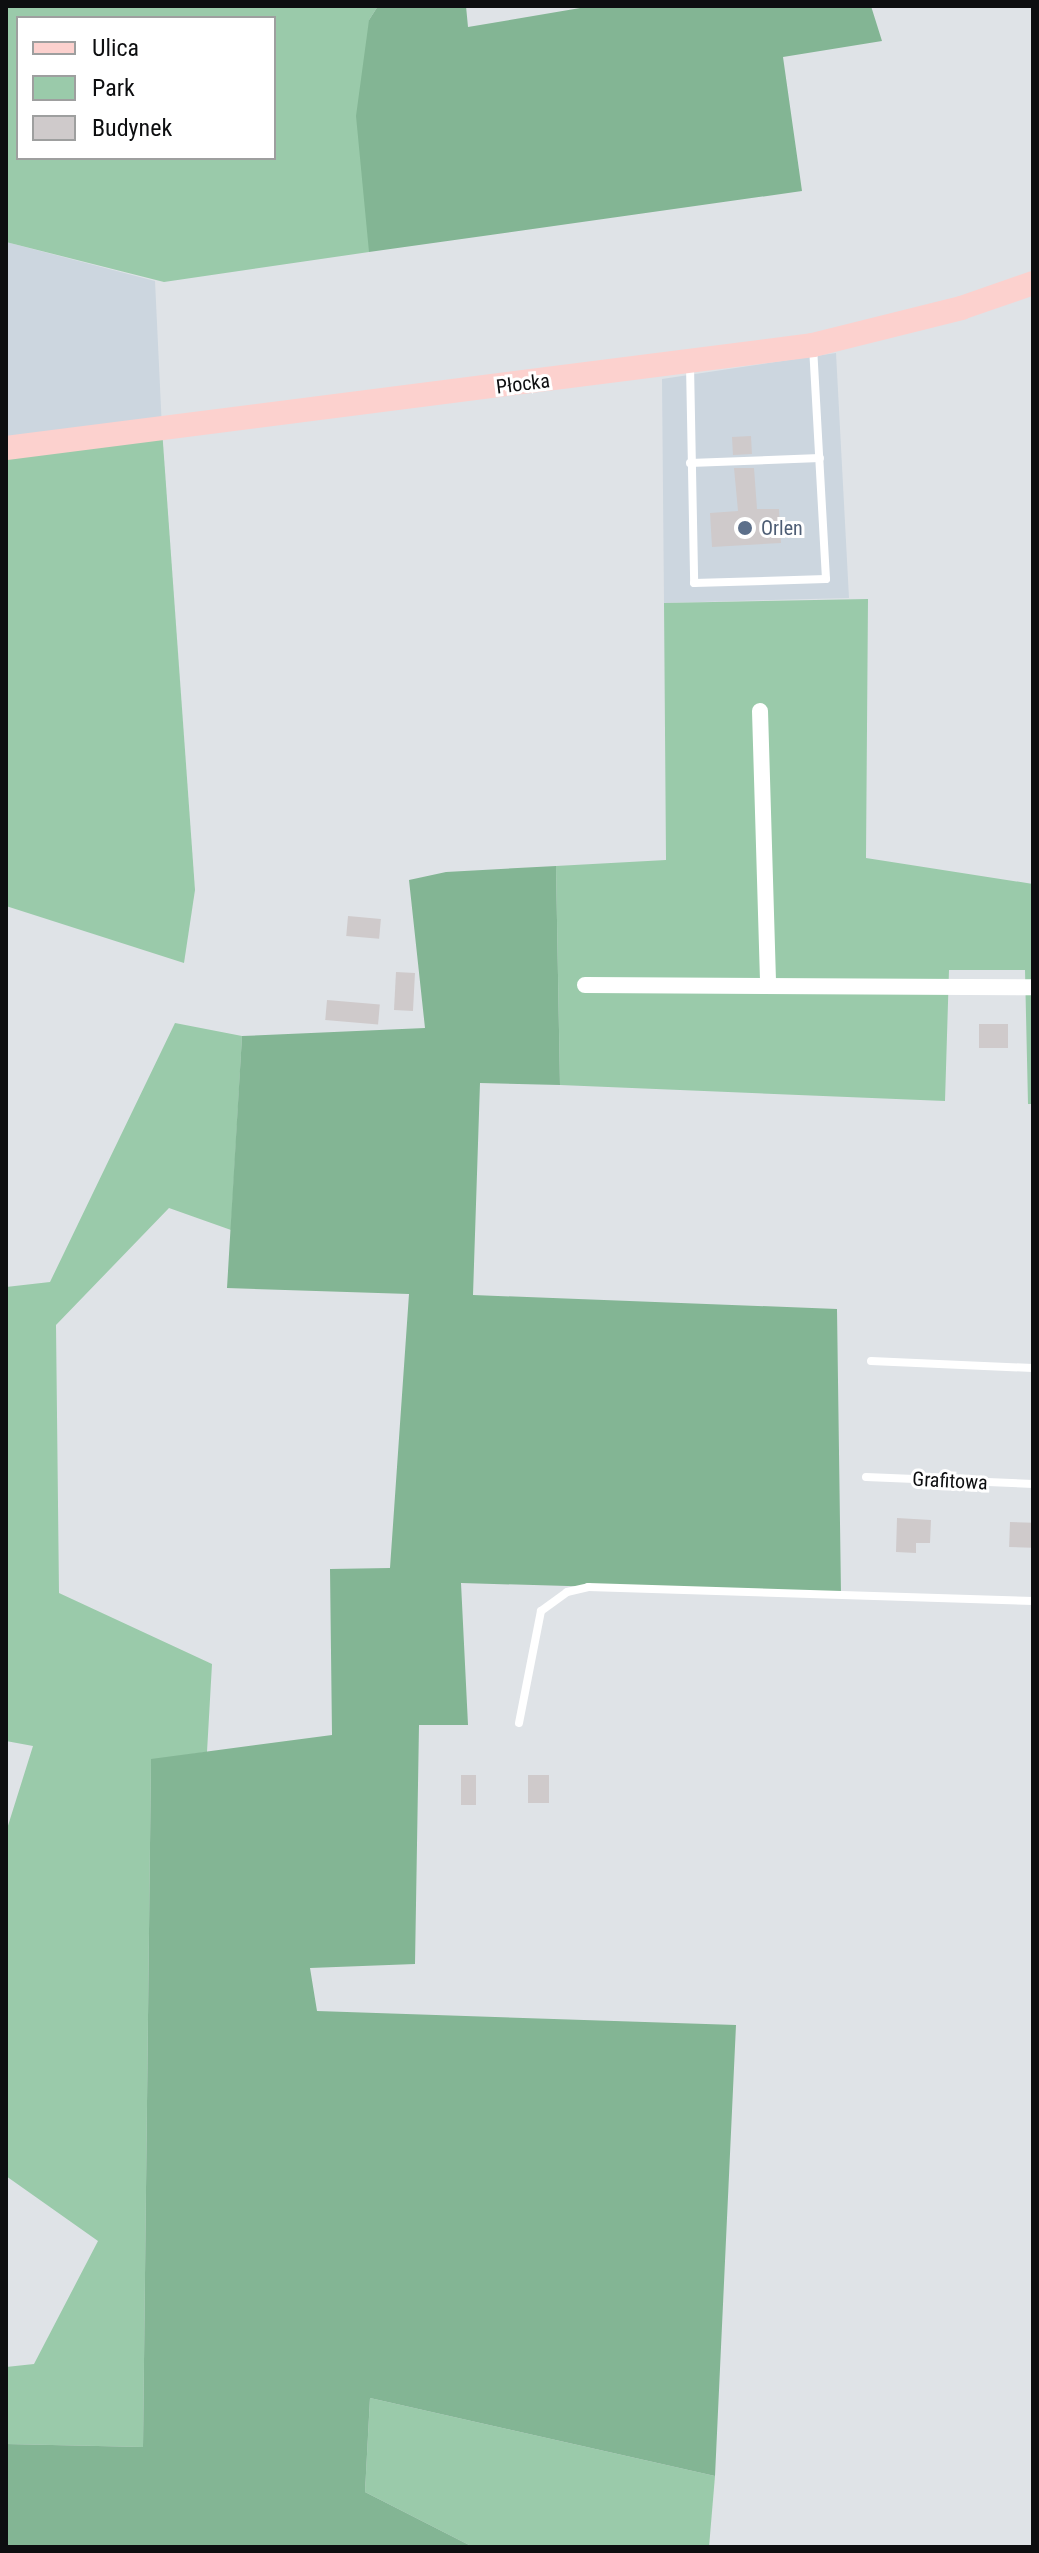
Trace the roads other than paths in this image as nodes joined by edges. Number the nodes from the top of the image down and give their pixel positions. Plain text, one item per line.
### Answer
1 (1033, 283) edge
2 (813, 345) junction
3 (690, 365) junction
4 (6, 448) edge
5 (820, 458) junction
6 (690, 463) junction
7 (760, 711) dead end
8 (585, 985) dead end
9 (768, 986) junction
10 (1033, 987) edge
11 (871, 1361) dead end
12 (1033, 1368) edge
13 (866, 1477) dead end
14 (1033, 1484) edge
15 (1033, 1601) edge
16 (519, 1723) dead end

1 - 2 main road, Płocka
2 - 3 main road, Płocka
2 - 5 lane
3 - 4 main road, Płocka
3 - 6 lane
5 - 6 lane
5 - 6 lane
7 - 9 street
8 - 9 street
9 - 10 street
11 - 12 lane
13 - 14 lane, Grafitowa
15 - 16 lane

